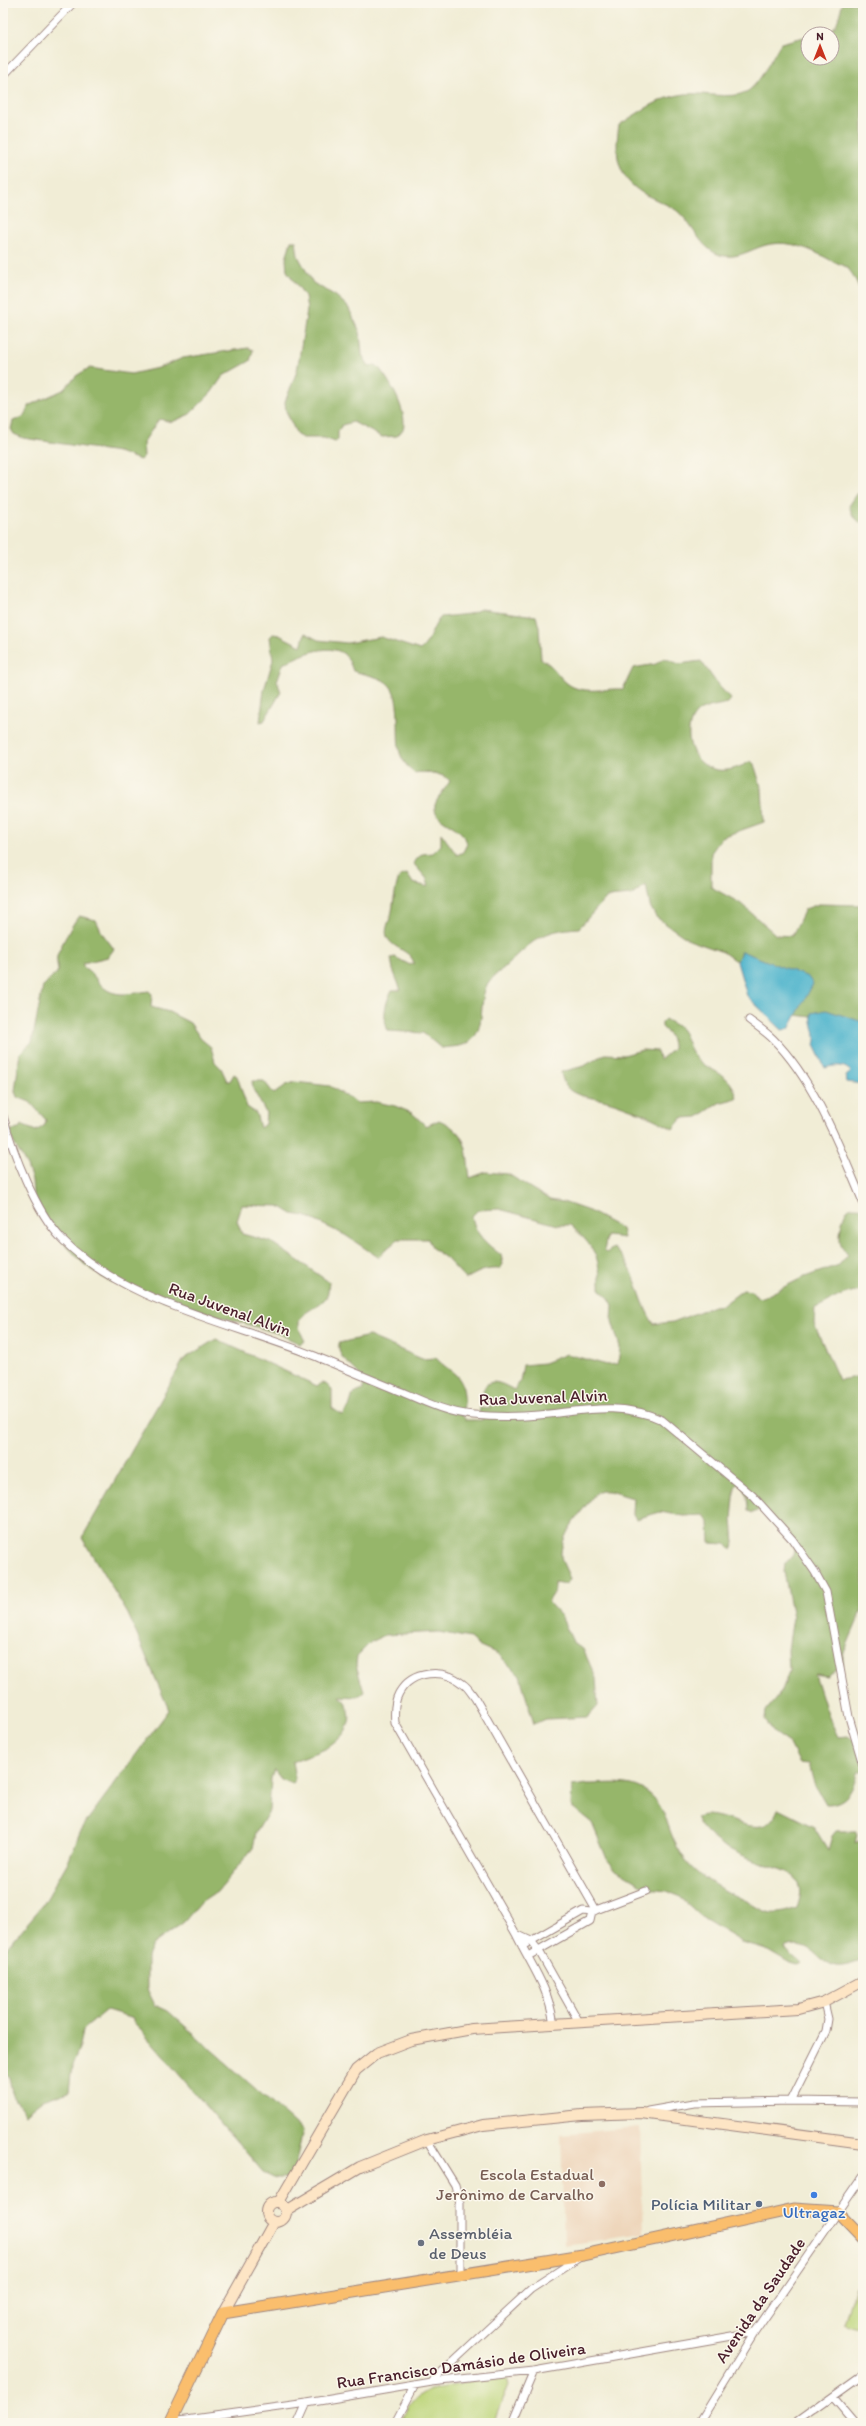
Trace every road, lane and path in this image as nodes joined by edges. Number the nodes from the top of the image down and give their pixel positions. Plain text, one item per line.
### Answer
1 (73, 3) edge
2 (3, 76) edge
3 (749, 1020) dead end
4 (3, 1116) edge
5 (863, 1202) edge
6 (863, 1765) edge
7 (646, 1891) dead end
8 (594, 1911) junction
9 (516, 1934) junction
10 (531, 1941) junction
11 (522, 1946) junction
12 (539, 1951) junction
13 (528, 1956) junction
14 (863, 1981) edge
15 (824, 2002) junction
16 (579, 2022) junction
17 (554, 2024) junction
18 (791, 2101) junction
19 (863, 2102) edge
20 (641, 2113) junction
21 (427, 2140) junction
22 (863, 2143) edge
23 (863, 2176) edge
24 (279, 2202) junction
25 (286, 2210) junction
26 (838, 2212) junction
27 (274, 2222) junction
28 (863, 2238) edge
29 (583, 2255) junction
30 (460, 2274) junction
31 (223, 2313) junction
32 (755, 2332) junction
33 (534, 2371) junction
34 (863, 2375) edge
35 (432, 2382) junction
36 (415, 2385) junction
37 (833, 2397) junction
38 (307, 2403) junction
39 (171, 2422) edge
40 (298, 2423) edge
41 (395, 2423) edge
42 (512, 2423) edge
43 (700, 2423) edge
44 (796, 2423) edge
45 (856, 2423) edge

1 - 2 street
3 - 5 street
4 - 6 street, Rua Juvenal Alvin
7 - 8 street
8 - 9 street
8 - 10 street
8 - 12 street
9 - 10 street
9 - 11 street
10 - 11 street
10 - 12 street
11 - 13 street
12 - 13 street
12 - 16 street
13 - 17 street
14 - 15 main road
15 - 16 main road
15 - 18 street
16 - 17 main road
17 - 24 main road
18 - 19 street
18 - 20 street
20 - 21 main road
20 - 22 main road
21 - 25 main road
21 - 30 street
23 - 26 street, Avenida da Saudade
24 - 25 main road
24 - 27 main road
25 - 27 main road
26 - 28 main road
26 - 29 main road
26 - 32 street, Avenida da Saudade
27 - 31 main road
29 - 30 main road
29 - 35 street
30 - 31 main road
31 - 39 main road
32 - 33 street, Rua Francisco Damásio de Oliveira
32 - 43 street, Avenida da Saudade
33 - 35 street, Rua Francisco Damásio de Oliveira
33 - 42 street
34 - 37 street
35 - 36 street, Rua Francisco Damásio de Oliveira
36 - 38 street, Rua Francisco Damásio de Oliveira
36 - 41 street
37 - 44 street
37 - 45 street
38 - 39 street, Rua Francisco Damásio de Oliveira
38 - 40 street

